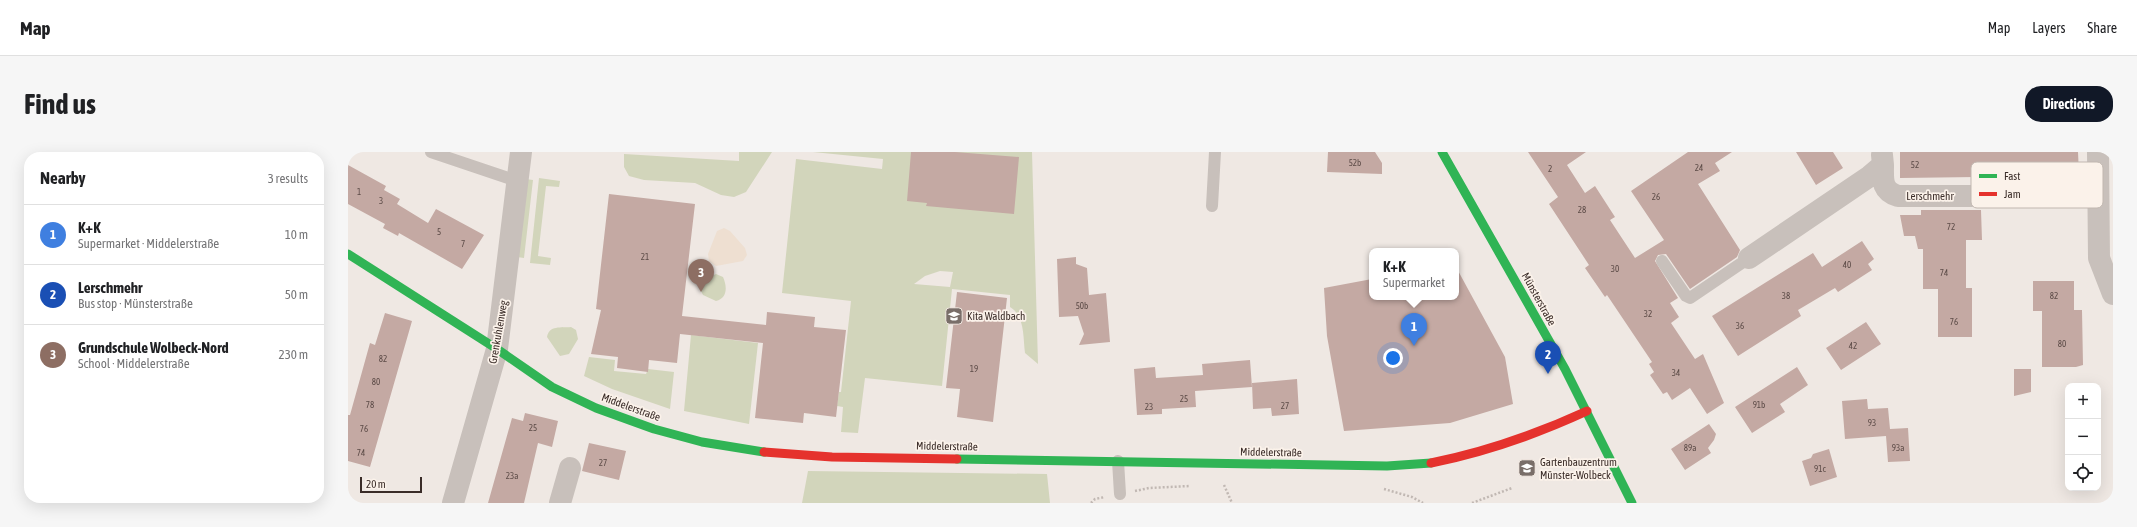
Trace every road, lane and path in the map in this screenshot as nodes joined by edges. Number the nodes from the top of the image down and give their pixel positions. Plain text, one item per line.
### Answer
1 (431, 152) edge
2 (520, 152) edge
3 (1215, 152) edge
4 (1442, 152) edge
5 (1883, 158) edge
6 (517, 181) junction
7 (1971, 196) edge
8 (1212, 206) dead end
9 (2098, 208) edge
10 (348, 254) edge
11 (1749, 258) joint
12 (1662, 261) dead end
13 (2113, 294) edge
14 (497, 349) junction
15 (1587, 411) junction
16 (1118, 461) junction
17 (570, 468) dead end
18 (1228, 484) dead end
19 (1216, 485) dead end
20 (1224, 485) junction
21 (1194, 486) dead end
22 (1378, 487) dead end
23 (1512, 488) dead end
24 (1120, 494) junction
25 (453, 503) edge
26 (560, 503) edge
27 (1091, 503) edge
28 (1232, 503) edge
29 (1423, 503) edge
30 (1472, 503) edge
31 (1632, 503) edge

1 - 6 lane
2 - 6 street, Grenkuhlenweg
3 - 8 lane
4 - 15 street, Münsterstraße
5 - 7 street, Lerschmehr
5 - 11 street, Lerschmehr
6 - 14 street, Grenkuhlenweg
9 - 13 street
10 - 14 street, Middelerstraße
11 - 12 lane
14 - 16 street, Middelerstraße
14 - 25 street, Grenkuhlenweg
15 - 16 street, Middelerstraße
15 - 31 street, Münsterstraße
16 - 24 lane
17 - 26 street
18 - 20 path
19 - 20 path
20 - 28 path
21 - 24 path
22 - 29 path
23 - 30 path
24 - 27 path

